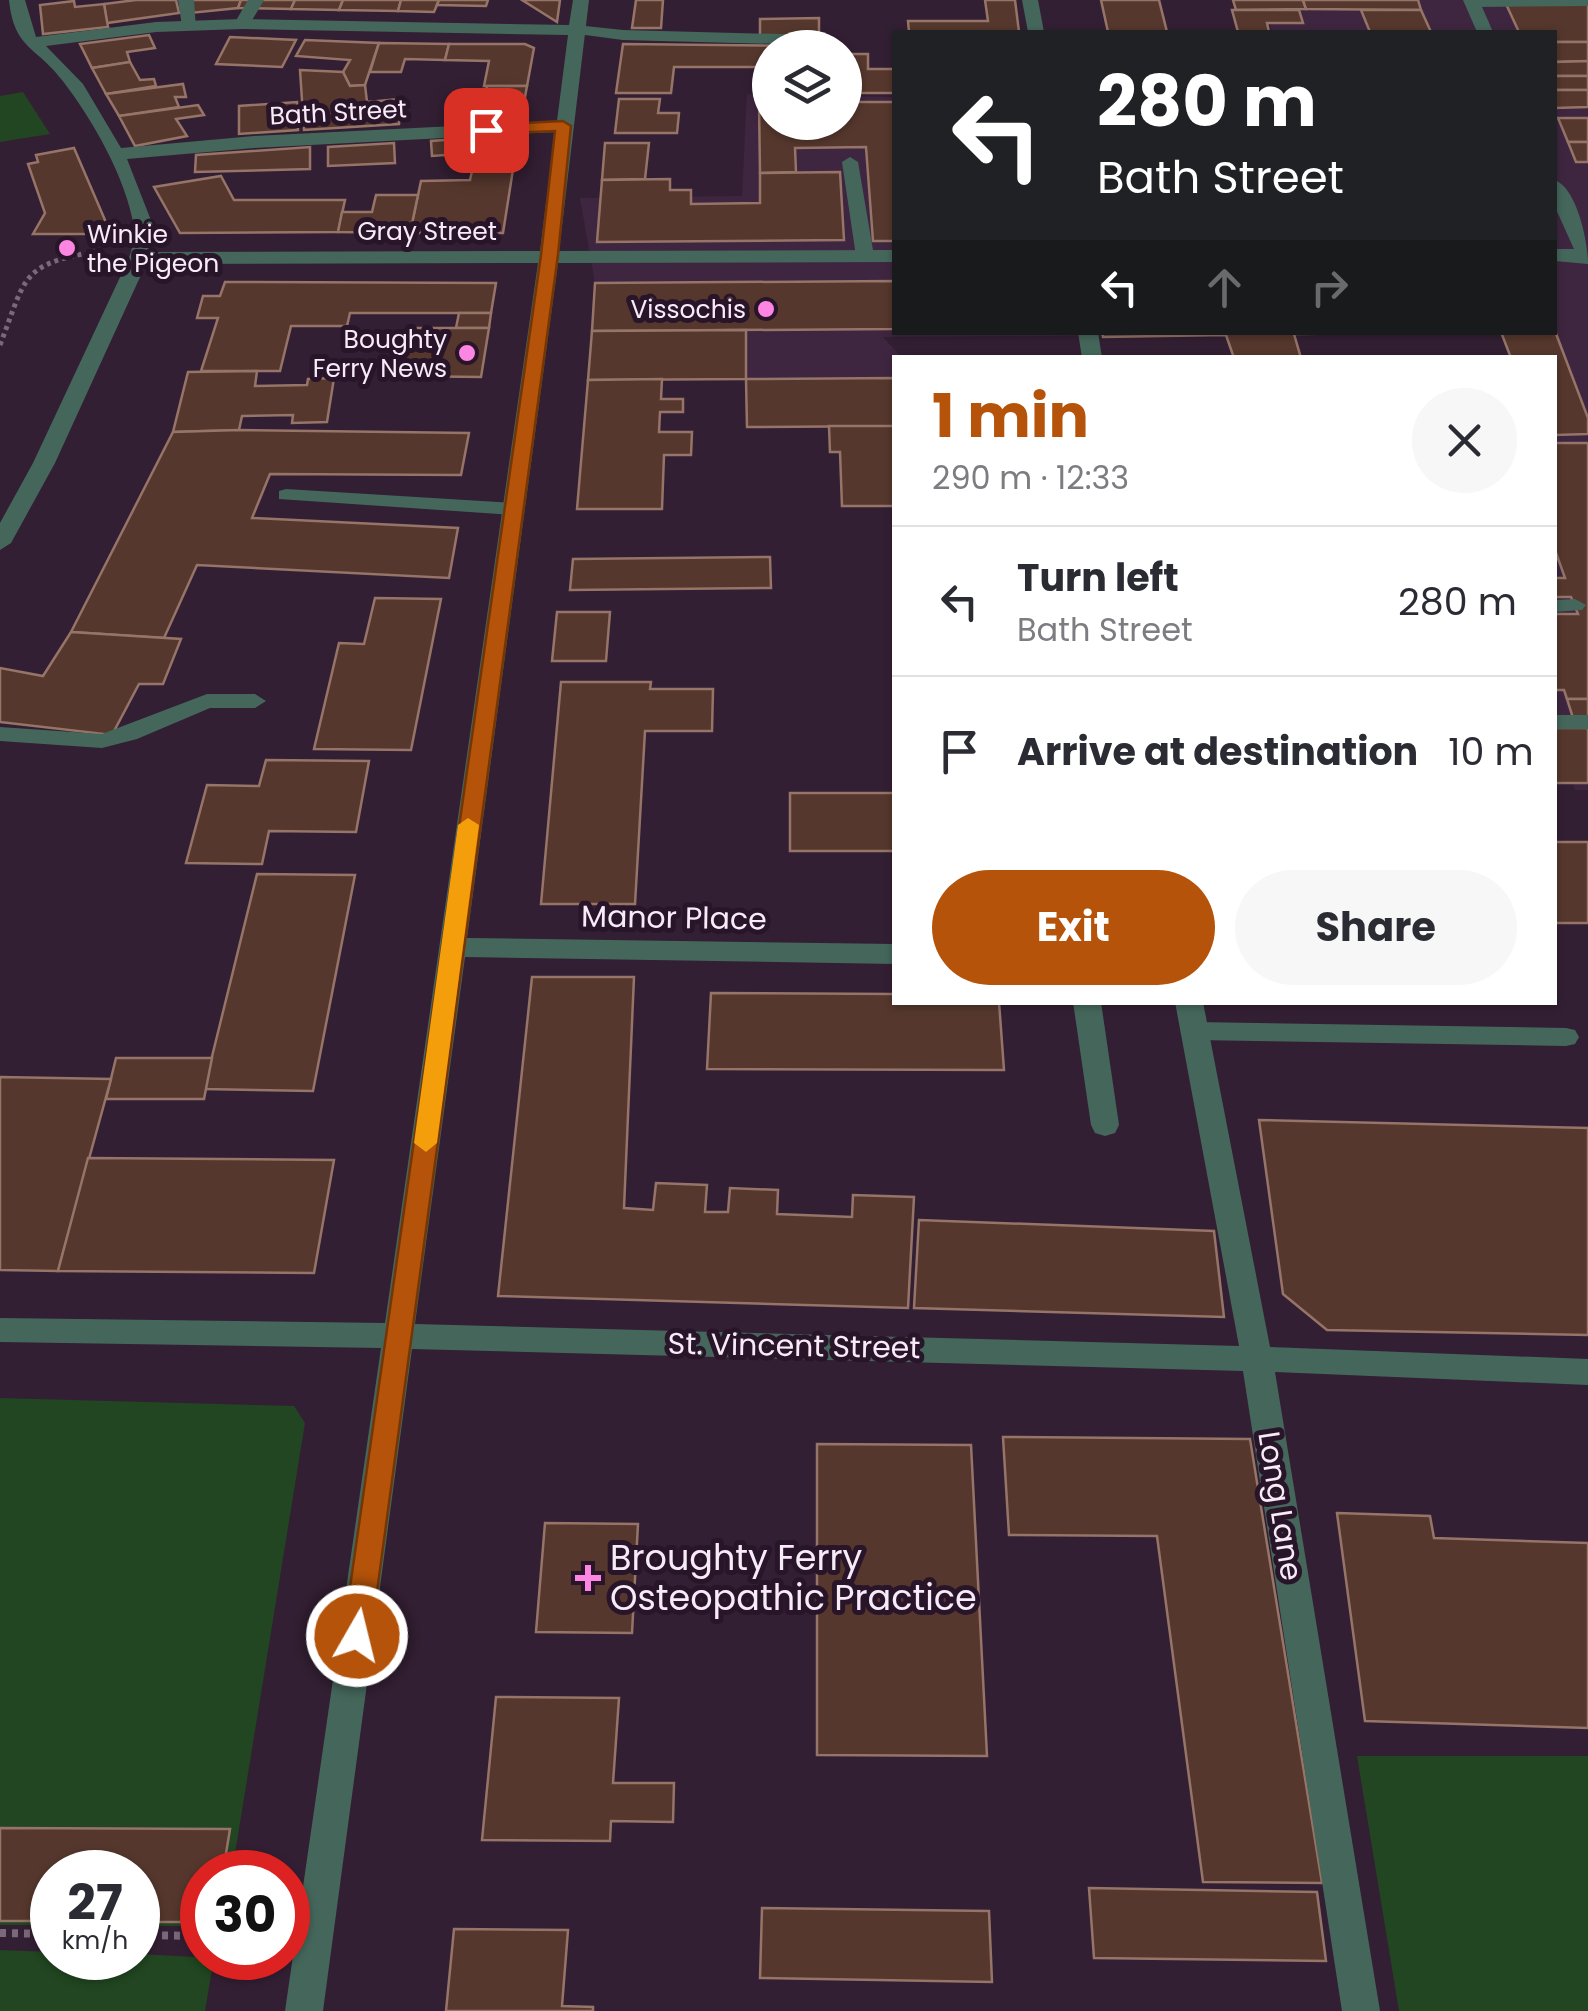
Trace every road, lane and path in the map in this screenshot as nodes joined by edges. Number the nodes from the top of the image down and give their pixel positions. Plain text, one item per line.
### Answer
1 (16, 0) edge
2 (186, 0) edge
3 (256, 0) edge
4 (580, 0) edge
5 (1030, 0) edge
6 (1471, 1) edge
7 (1588, 1) edge
8 (242, 24) junction
9 (190, 26) junction
10 (576, 30) junction
11 (1036, 30) edge
12 (1484, 30) edge
13 (752, 38) edge
14 (30, 44) junction
15 (563, 126) junction
16 (115, 154) junction
17 (850, 162) dead end
18 (1557, 190) edge
19 (111, 245) dead end
20 (550, 255) junction
21 (1557, 255) edge
22 (865, 256) junction
23 (892, 256) edge
24 (1588, 256) edge
25 (139, 258) junction
26 (0, 345) edge
27 (286, 495) dead end
28 (513, 509) junction
29 (0, 543) edge
30 (254, 700) dead end
31 (1557, 722) edge
32 (1588, 722) edge
33 (0, 734) edge
34 (451, 947) junction
35 (892, 954) edge
36 (1087, 1005) edge
37 (1192, 1017) edge
38 (1566, 1037) dead end
39 (1105, 1125) dead end
40 (0, 1330) edge
41 (400, 1336) junction
42 (1257, 1358) junction
43 (1588, 1372) edge
44 (0, 1933) edge
45 (30, 1934) edge
46 (304, 2011) edge
47 (1361, 2011) edge

1 - 14 street
2 - 9 lane
3 - 8 lane
4 - 10 street
5 - 11 street
6 - 7 lane
6 - 12 street
8 - 9 street
8 - 10 street
9 - 14 street
10 - 13 lane
10 - 15 street
14 - 16 street
15 - 16 street, Bath Street
15 - 20 street
16 - 25 street
17 - 22 lane
18 - 24 street
19 - 26 path
20 - 22 street, Gray Street
20 - 25 street, Gray Street
20 - 28 street
21 - 24 street
22 - 23 street, Gray Street
25 - 29 street
27 - 28 lane
28 - 34 street
30 - 33 lane
31 - 32 lane
34 - 35 street, Manor Place
34 - 41 street
36 - 39 street
37 - 38 lane
37 - 42 street, Long Lane
40 - 41 street, St. Vincent Street
41 - 42 street, St. Vincent Street
41 - 46 street
42 - 43 street, St. Vincent Street
42 - 47 street, Long Lane
44 - 45 path

